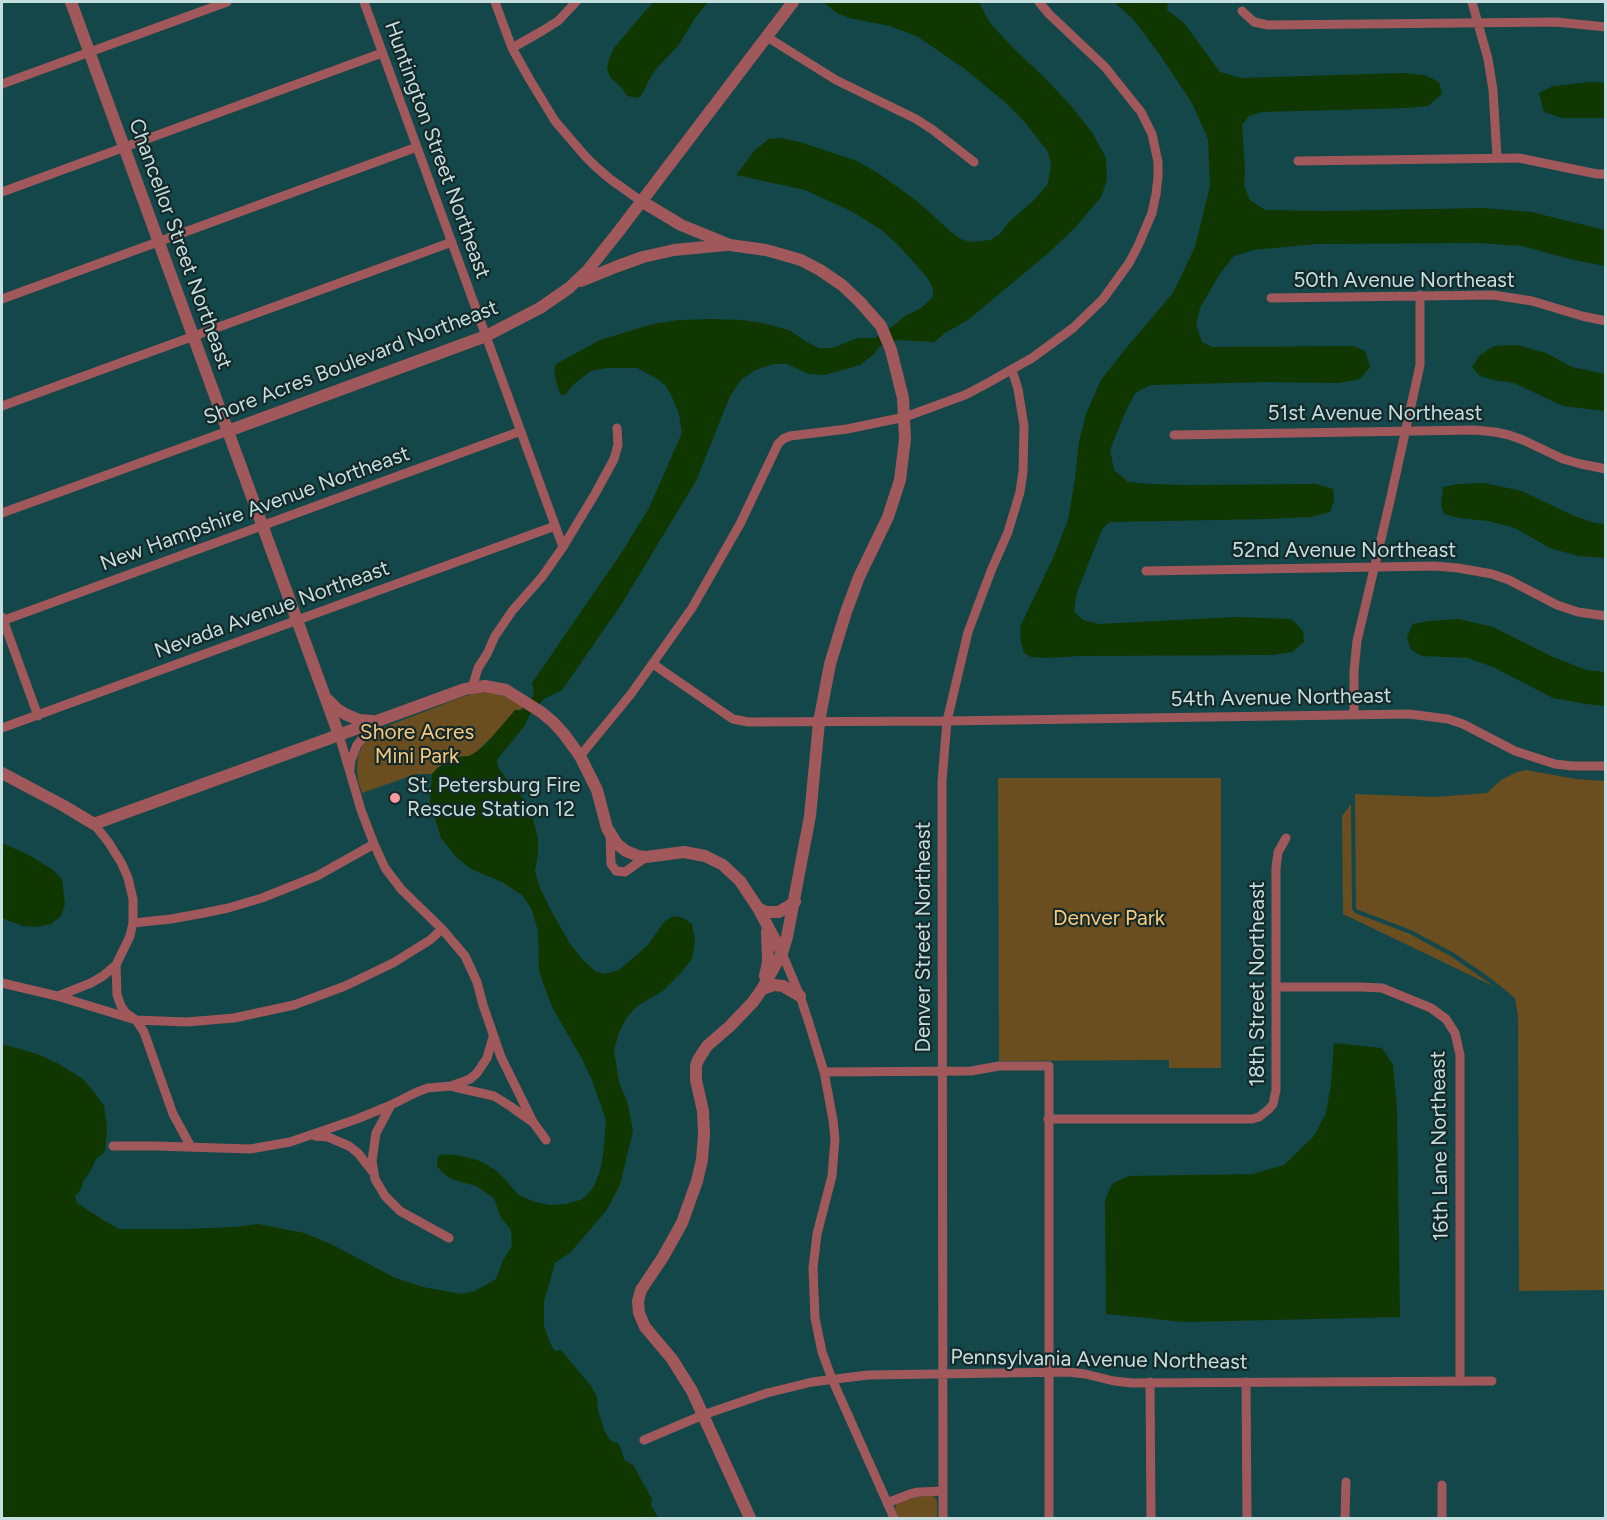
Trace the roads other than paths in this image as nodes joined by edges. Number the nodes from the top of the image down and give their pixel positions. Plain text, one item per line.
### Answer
1 (71, 2) edge
2 (227, 2) edge
3 (364, 2) edge
4 (495, 2) edge
5 (576, 2) edge
6 (793, 2) edge
7 (1039, 2) edge
8 (1472, 2) edge
9 (1242, 11) dead end
10 (1477, 23) junction
11 (1605, 27) edge
12 (766, 37) junction
13 (512, 48) junction
14 (89, 52) junction
15 (382, 53) junction
16 (2, 84) edge
17 (124, 147) junction
18 (417, 147) junction
19 (1497, 157) junction
20 (1298, 161) dead end
21 (974, 162) dead end
22 (1605, 174) edge
23 (2, 192) edge
24 (641, 201) junction
25 (158, 242) junction
26 (452, 242) junction
27 (730, 244) junction
28 (569, 288) junction
29 (1420, 295) junction
30 (1271, 298) dead end
31 (2, 299) edge
32 (1605, 321) edge
33 (192, 336) junction
34 (486, 336) junction
35 (1012, 370) junction
36 (2, 406) edge
37 (905, 417) junction
38 (617, 428) dead end
39 (228, 431) junction
40 (521, 431) junction
41 (1406, 431) junction
42 (1174, 435) dead end
43 (1605, 469) edge
44 (2, 513) edge
45 (262, 526) junction
46 (555, 526) junction
47 (563, 547) junction
48 (1374, 567) junction
49 (1146, 571) dead end
50 (1605, 616) edge
51 (2, 620) edge
52 (297, 621) junction
53 (653, 664) junction
54 (472, 688) junction
55 (324, 696) junction
56 (1354, 715) junction
57 (38, 716) junction
58 (377, 721) junction
59 (947, 721) junction
60 (819, 722) junction
61 (3, 729) edge
62 (339, 735) junction
63 (580, 756) junction
64 (1605, 766) edge
65 (350, 771) junction
66 (2, 773) edge
67 (94, 824) junction
68 (610, 834) junction
69 (1286, 838) dead end
70 (374, 844) junction
71 (646, 857) junction
72 (795, 902) junction
73 (758, 908) junction
74 (133, 923) junction
75 (766, 924) junction
76 (442, 929) junction
77 (782, 953) junction
78 (116, 965) junction
79 (2, 983) edge
80 (1276, 987) junction
81 (762, 989) junction
82 (57, 996) junction
83 (800, 996) junction
84 (136, 1020) junction
85 (493, 1037) junction
86 (942, 1071) junction
87 (824, 1072) junction
88 (451, 1086) junction
89 (391, 1105) junction
90 (1048, 1119) junction
91 (533, 1122) junction
92 (312, 1135) junction
93 (546, 1140) dead end
94 (113, 1146) dead end
95 (192, 1147) junction
96 (373, 1173) junction
97 (449, 1238) dead end
98 (1048, 1373) junction
99 (942, 1374) junction
100 (832, 1379) junction
101 (1460, 1381) junction
102 (1492, 1381) dead end
103 (1150, 1382) junction
104 (1246, 1382) junction
105 (704, 1415) junction
106 (644, 1440) dead end
107 (1346, 1482) dead end
108 (1442, 1485) dead end
109 (943, 1491) junction
110 (887, 1503) junction
111 (750, 1518) edge
112 (894, 1518) edge
113 (943, 1518) edge
114 (1048, 1518) edge
115 (1151, 1518) edge
116 (1247, 1518) edge
117 (1345, 1518) edge
118 (1442, 1518) edge

1 - 14 street, Chancellor Street Northeast
2 - 14 street
3 - 15 street, Huntington Street Northeast
4 - 13 street
5 - 13 street
6 - 12 street, Shore Acres Boulevard Northeast
7 - 35 street
8 - 10 street
9 - 10 street
10 - 11 street
10 - 19 street
12 - 21 street
12 - 24 street, Shore Acres Boulevard Northeast
13 - 24 street
14 - 16 street
14 - 17 street, Chancellor Street Northeast
15 - 17 street
15 - 18 street, Huntington Street Northeast
17 - 23 street
17 - 25 street, Chancellor Street Northeast
18 - 25 street
18 - 26 street, Huntington Street Northeast
19 - 20 street
19 - 22 street
24 - 27 street
24 - 28 street, Shore Acres Boulevard Northeast
25 - 31 street
25 - 33 street, Chancellor Street Northeast
26 - 33 street
26 - 34 street, Huntington Street Northeast
27 - 28 street
27 - 37 street
28 - 34 street, Shore Acres Boulevard Northeast
29 - 30 street, 50th Avenue Northeast
29 - 32 street, 50th Avenue Northeast
29 - 41 street
33 - 36 street
33 - 39 street, Chancellor Street Northeast
34 - 39 street, Shore Acres Boulevard Northeast
34 - 40 street, Huntington Street Northeast
35 - 37 street
35 - 59 street, Denver Street Northeast
37 - 53 street
37 - 60 street
38 - 47 street
39 - 44 street, Shore Acres Boulevard Northeast
39 - 45 street, Chancellor Street Northeast
40 - 45 street, New Hampshire Avenue Northeast
40 - 46 street, Huntington Street Northeast
41 - 42 street, 51st Avenue Northeast
41 - 43 street, 51st Avenue Northeast
41 - 48 street
45 - 51 street, New Hampshire Avenue Northeast
45 - 52 street, Chancellor Street Northeast
46 - 47 street, Huntington Street Northeast
46 - 52 street, Nevada Avenue Northeast
47 - 54 street
48 - 49 street, 52nd Avenue Northeast
48 - 50 street, 52nd Avenue Northeast
48 - 56 street
51 - 57 street
52 - 55 street, Chancellor Street Northeast
52 - 57 street, Nevada Avenue Northeast
53 - 60 street, 54th Avenue Northeast
53 - 63 street
54 - 58 street
54 - 63 street
55 - 58 street
55 - 62 street, Chancellor Street Northeast
56 - 59 street, 54th Avenue Northeast
56 - 64 street, 54th Avenue Northeast
57 - 61 street, Nevada Avenue Northeast
58 - 62 street
58 - 65 street
59 - 60 street, 54th Avenue Northeast
59 - 86 street, Denver Street Northeast
60 - 72 street
62 - 65 street
62 - 67 street
63 - 68 street
65 - 70 street
66 - 67 street
67 - 74 street
68 - 71 street
68 - 71 street
69 - 80 street, 18th Street Northeast
70 - 74 street
70 - 76 street
71 - 73 street
72 - 73 street
72 - 77 street
73 - 75 street
74 - 78 street
75 - 77 street
75 - 81 street
76 - 84 street
76 - 85 street
77 - 81 street
77 - 83 street
78 - 82 street
78 - 84 street
79 - 82 street
80 - 90 street, 18th Street Northeast
80 - 101 street, 16th Lane Northeast
81 - 83 street
81 - 105 street
82 - 84 street
83 - 87 street
84 - 95 street
85 - 88 street
85 - 91 street
86 - 87 street
86 - 90 street
86 - 99 street, Denver Street Northeast
87 - 100 street
88 - 89 street
88 - 91 street
89 - 92 street
89 - 96 street
90 - 98 street
91 - 93 street
92 - 95 street
92 - 96 street
94 - 95 street
96 - 97 street
98 - 99 street, Pennsylvania Avenue Northeast
98 - 103 street, Pennsylvania Avenue Northeast
98 - 114 street
99 - 100 street, Pennsylvania Avenue Northeast
99 - 109 street, Denver Street Northeast
100 - 105 street, Pennsylvania Avenue Northeast
100 - 110 street
101 - 102 street, Pennsylvania Avenue Northeast
101 - 104 street, Pennsylvania Avenue Northeast
103 - 104 street, Pennsylvania Avenue Northeast
103 - 115 street
104 - 116 street
105 - 106 street, Pennsylvania Avenue Northeast
105 - 111 street
107 - 117 street
108 - 118 street
109 - 110 street
109 - 113 street, Denver Street Northeast
110 - 112 street

